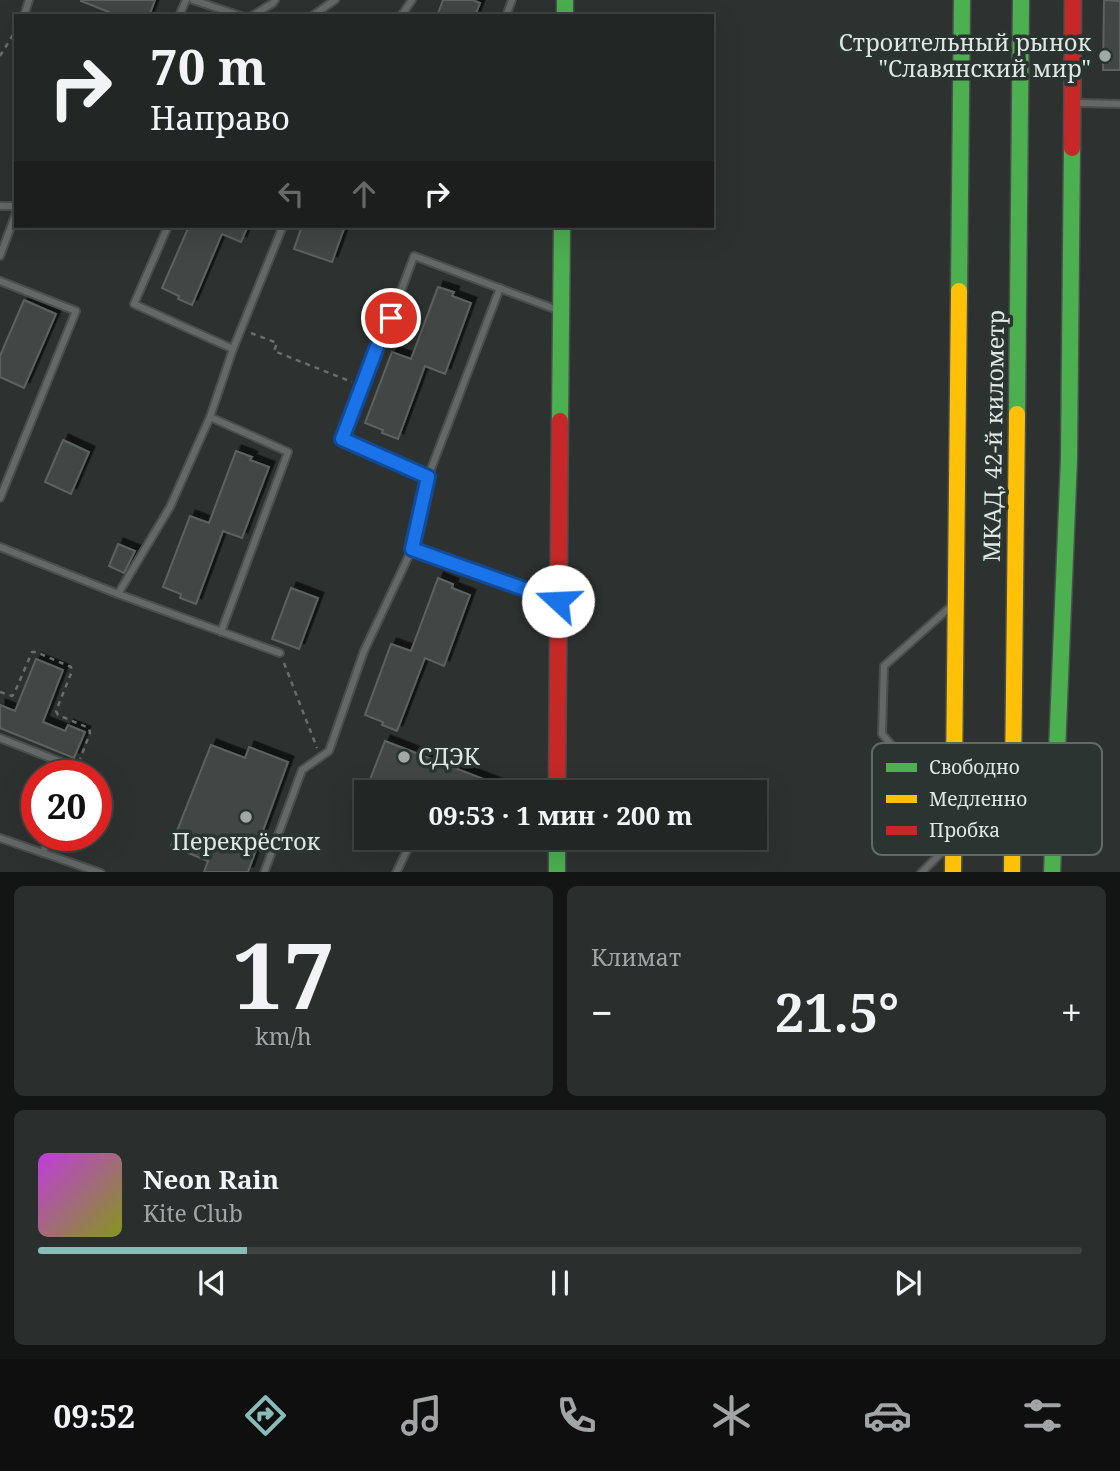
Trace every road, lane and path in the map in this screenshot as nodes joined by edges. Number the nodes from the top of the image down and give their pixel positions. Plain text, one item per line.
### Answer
1 (192, 0) edge
2 (275, 0) edge
3 (335, 0) edge
4 (962, 0) edge
5 (1021, 0) edge
6 (1073, 0) edge
7 (235, 14) edge
8 (255, 14) edge
9 (315, 14) edge
10 (14, 33) edge
11 (0, 56) edge
12 (1072, 103) junction
13 (1120, 104) edge
14 (14, 218) edge
15 (166, 228) edge
16 (281, 228) edge
17 (562, 228) edge
18 (0, 256) edge
19 (0, 281) edge
20 (500, 288) junction
21 (562, 311) junction
22 (241, 329) junction
23 (233, 349) junction
24 (362, 386) junction
25 (210, 417) junction
26 (428, 477) junction
27 (0, 498) edge
28 (0, 547) edge
29 (412, 549) junction
30 (118, 594) junction
31 (558, 601) junction
32 (955, 604) junction
33 (221, 632) junction
34 (280, 653) joint
35 (0, 692) edge
36 (0, 738) edge
37 (890, 743) edge
38 (954, 743) edge
39 (1013, 743) edge
40 (1057, 743) edge
41 (317, 748) dead end
42 (49, 760) edge
43 (79, 760) edge
44 (557, 780) edge
45 (0, 838) edge
46 (407, 850) edge
47 (557, 850) edge
48 (43, 853) joint
49 (938, 855) edge
50 (98, 872) edge
51 (264, 872) edge
52 (396, 872) edge
53 (557, 872) edge
54 (922, 872) edge

1 - 7 lane
2 - 8 lane
3 - 9 lane
4 - 32 main road, МКАД, 42-й километр
5 - 39 main road, МКАД, 42-й километр
6 - 12 main road
10 - 11 path
12 - 13 lane
12 - 40 main road
14 - 18 lane
15 - 23 lane
16 - 22 lane
17 - 21 main road
19 - 27 lane
20 - 21 lane
20 - 24 lane
20 - 26 lane
21 - 31 main road
22 - 23 lane
22 - 24 path
23 - 25 lane
24 - 26 lane
25 - 30 lane
25 - 33 lane
26 - 29 lane
28 - 30 lane
29 - 31 lane
29 - 51 lane
30 - 33 lane
31 - 44 main road
32 - 37 lane
32 - 38 main road, МКАД, 42-й километр
33 - 34 lane
34 - 41 path
35 - 43 path
36 - 42 lane
45 - 48 lane
46 - 52 lane
47 - 53 main road
48 - 50 lane
49 - 54 lane

